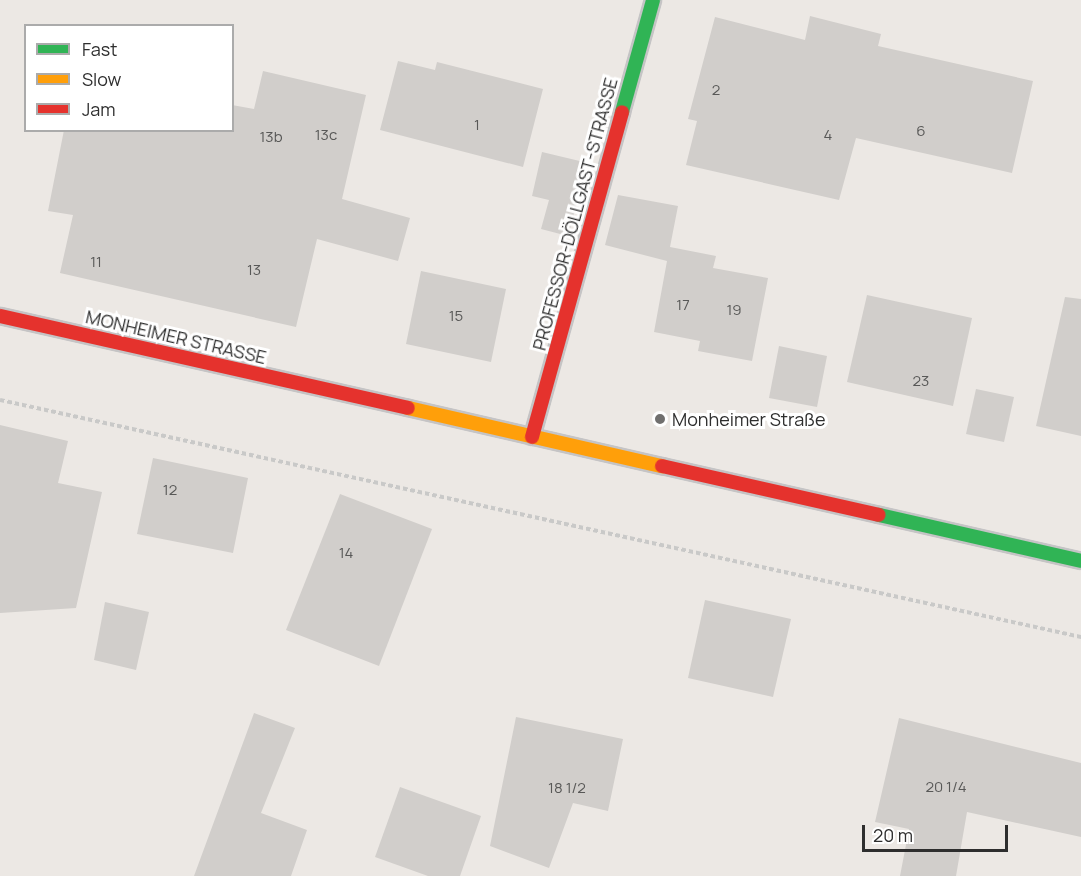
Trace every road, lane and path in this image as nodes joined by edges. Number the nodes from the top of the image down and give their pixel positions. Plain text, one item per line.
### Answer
1 (653, 0) edge
2 (0, 316) edge
3 (0, 400) edge
4 (532, 437) junction
5 (1081, 561) edge
6 (1081, 637) edge

1 - 4 main road, PROFESSOR-DÖLLGAST-STRASSE
2 - 4 main road, MONHEIMER STRASSE
3 - 6 path
4 - 5 main road, MONHEIMER STRASSE

